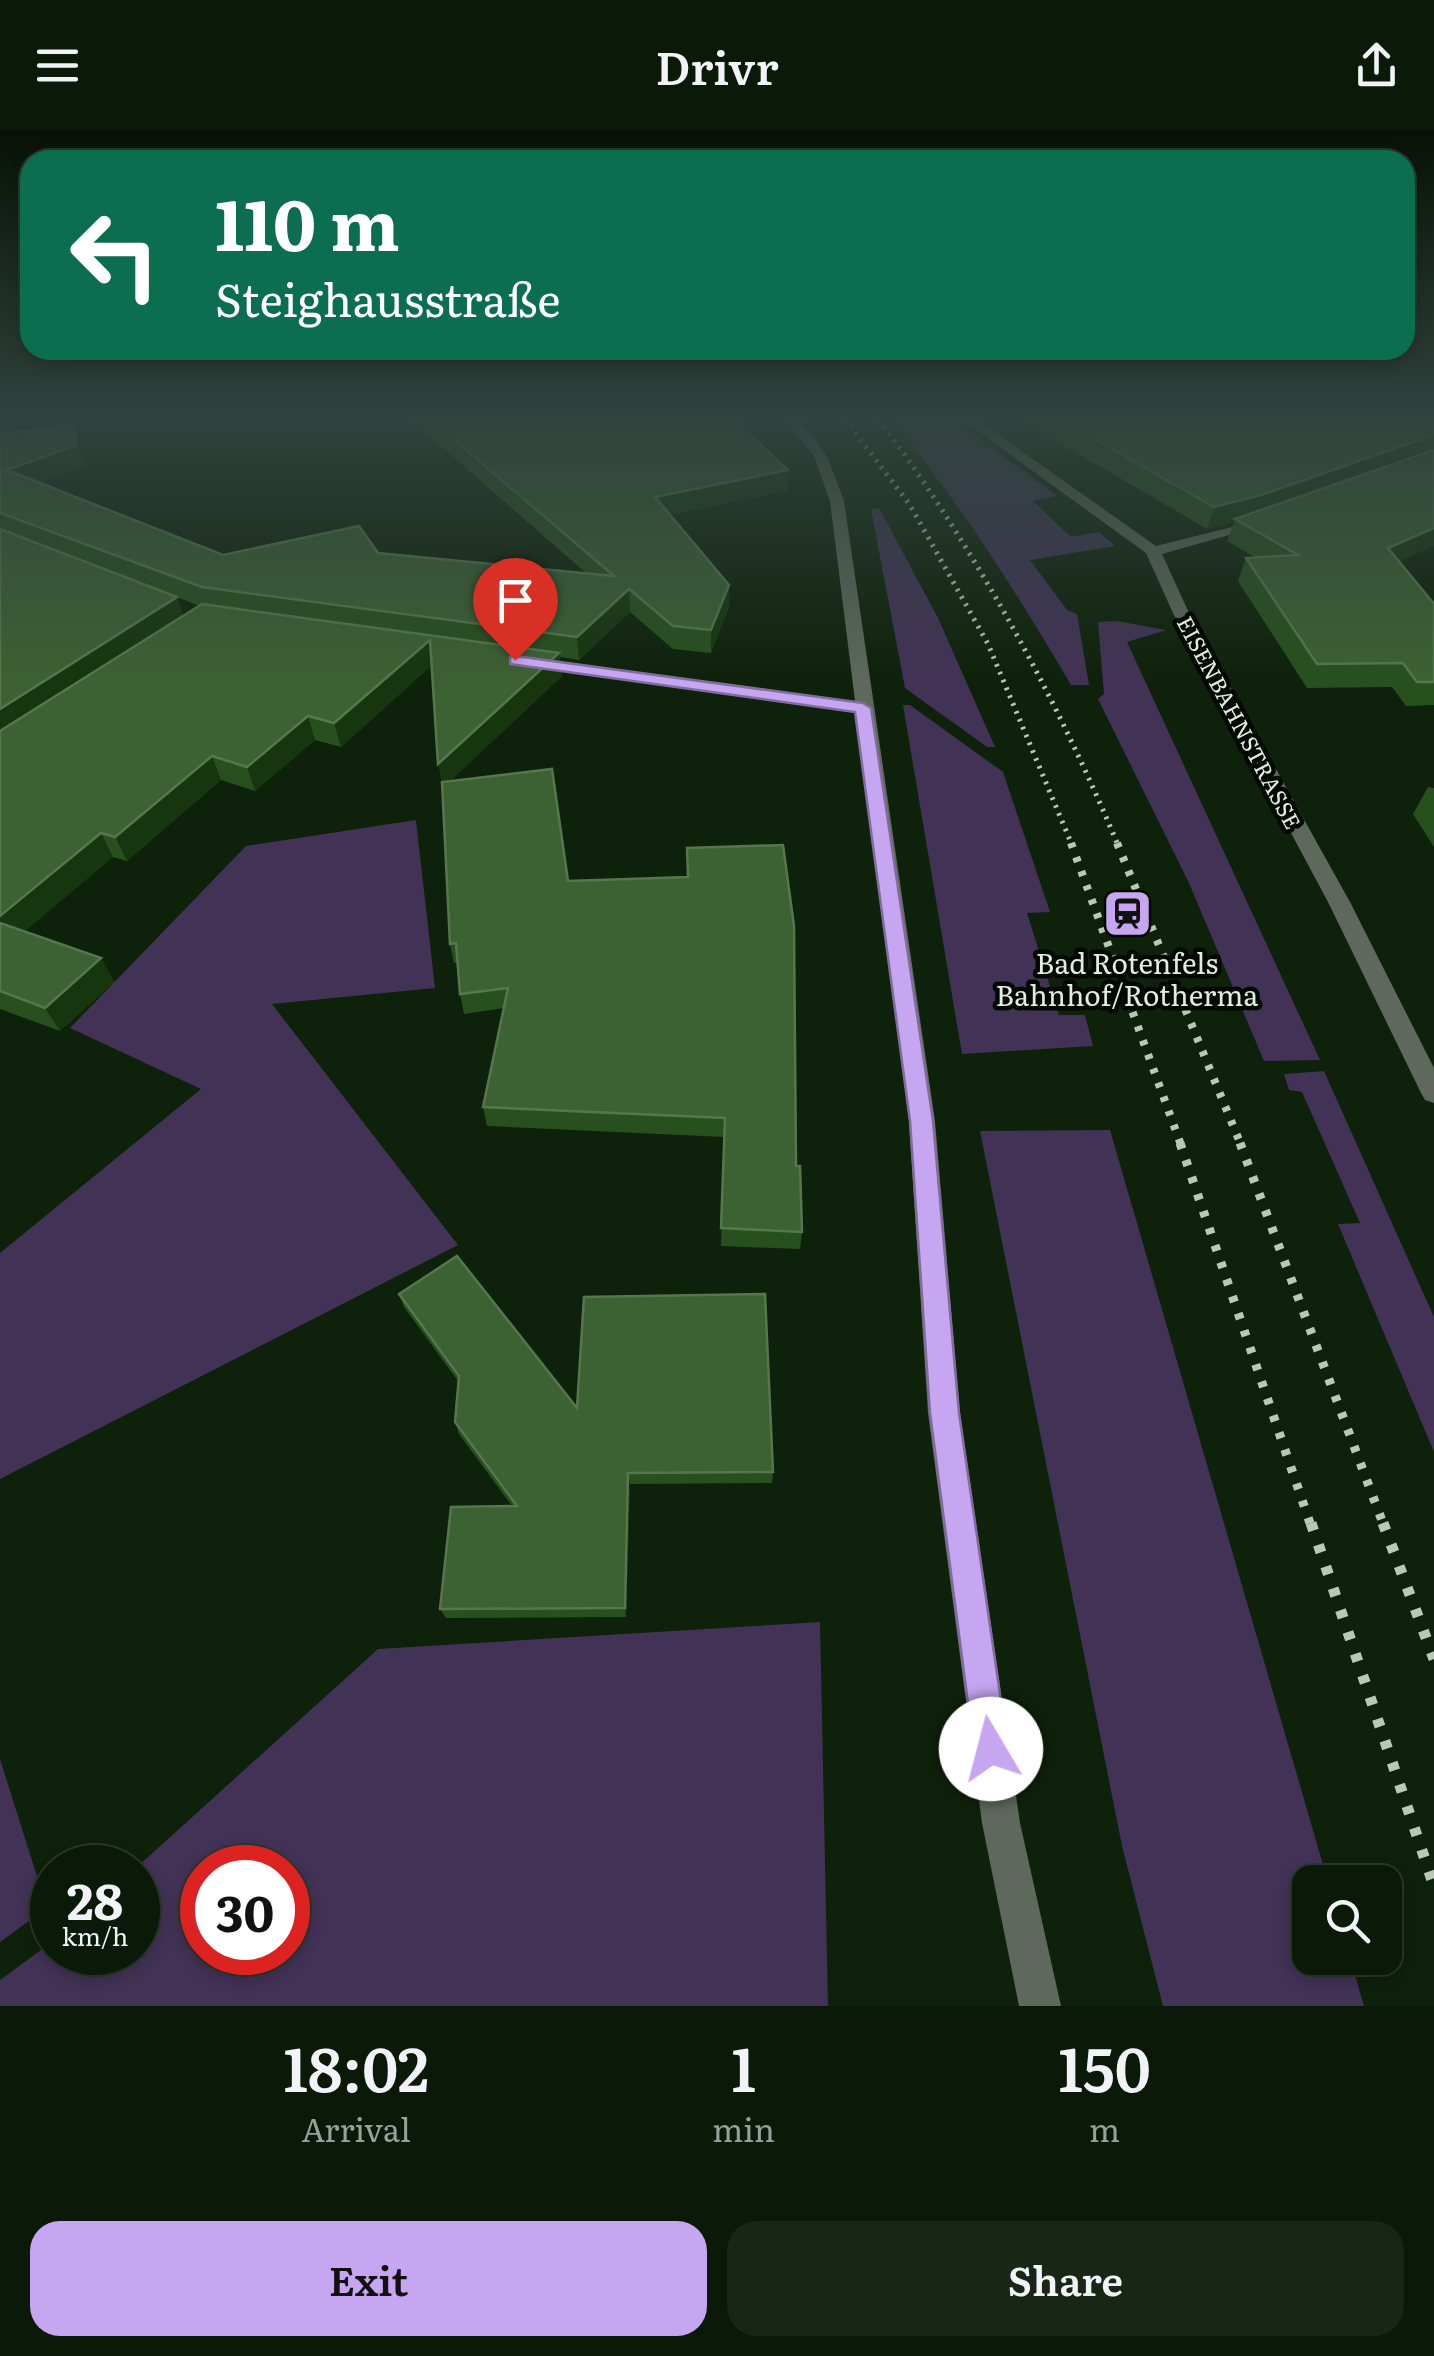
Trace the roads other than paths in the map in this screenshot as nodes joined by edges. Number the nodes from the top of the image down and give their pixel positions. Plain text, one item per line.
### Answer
1 (836, 507) edge
2 (1090, 507) edge
3 (1288, 513) edge
4 (1153, 552) junction
5 (515, 660) edge
6 (863, 708) junction
7 (1434, 1093) edge
8 (1040, 2006) edge

1 - 6 street
2 - 4 street, EISENBAHNSTRASSE
3 - 4 street
4 - 7 street, EISENBAHNSTRASSE
5 - 6 street
6 - 8 street

